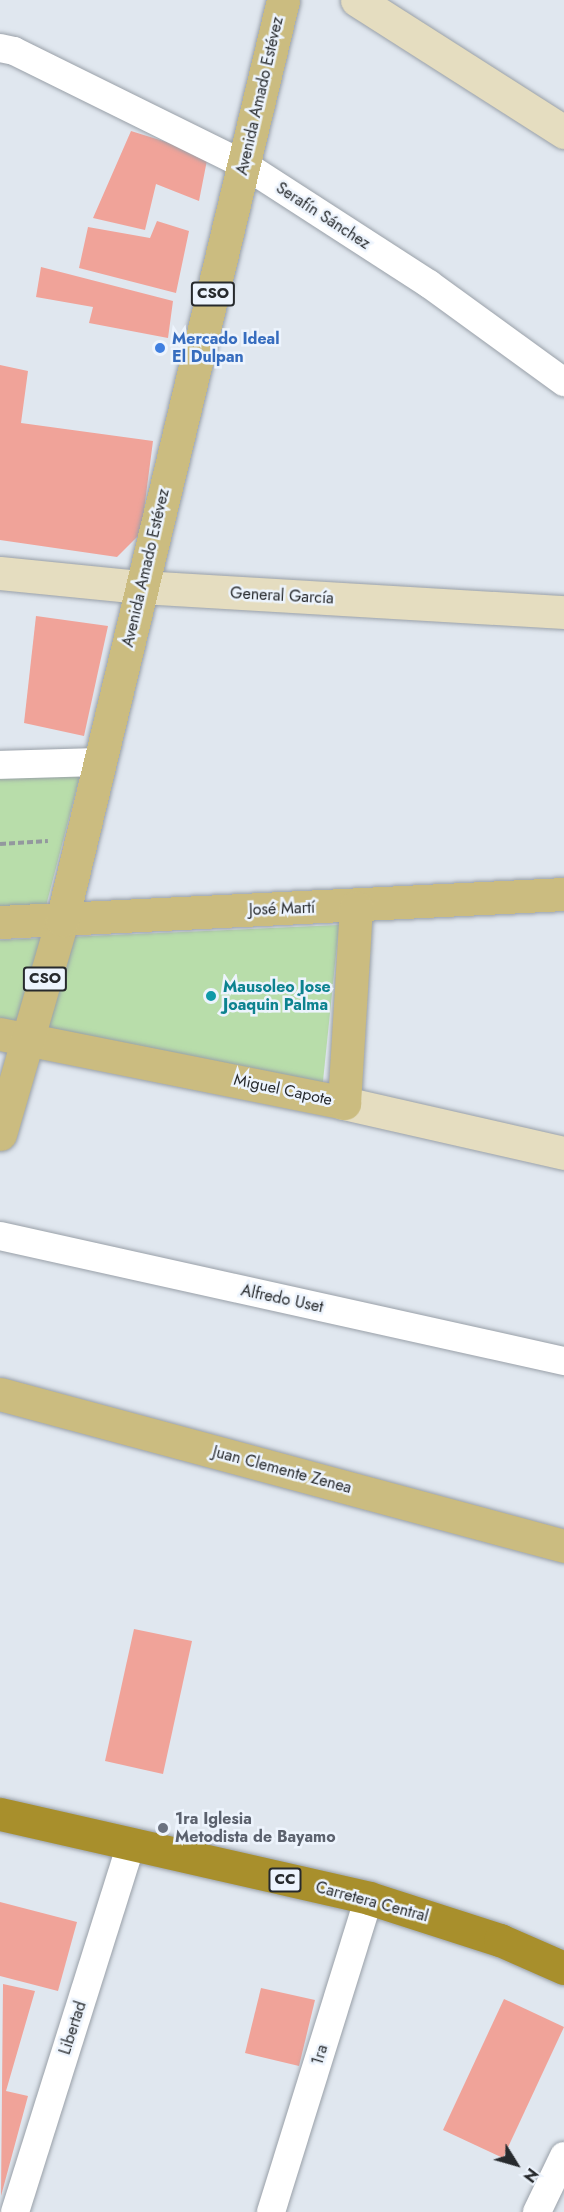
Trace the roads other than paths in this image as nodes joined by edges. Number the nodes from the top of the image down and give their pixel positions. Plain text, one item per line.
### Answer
1 (283, 0) edge
2 (357, 0) edge
3 (0, 48) edge
4 (564, 132) edge
5 (245, 165) junction
6 (564, 382) edge
7 (0, 573) edge
8 (141, 587) junction
9 (564, 612) edge
10 (101, 762) junction
11 (0, 765) edge
12 (564, 894) edge
13 (356, 907) junction
14 (62, 920) junction
15 (0, 922) edge
16 (14, 1036) edge
17 (344, 1102) junction
18 (0, 1134) edge
19 (564, 1153) edge
20 (0, 1236) edge
21 (564, 1361) edge
22 (0, 1394) edge
23 (564, 1546) edge
24 (0, 1814) edge
25 (131, 1845) junction
26 (369, 1898) junction
27 (564, 1968) edge
28 (564, 2156) edge
29 (15, 2212) edge
30 (271, 2212) edge
31 (537, 2212) edge

1 - 5 main road, Avenida Amado Estévez / CSO
2 - 4 street
3 - 5 street, Serafín Sánchez
5 - 6 street, Serafín Sánchez
5 - 8 main road, Avenida Amado Estévez / CSO
7 - 8 street, General García
8 - 9 street, General García
8 - 10 main road, Avenida Amado Estévez / CSO
10 - 11 street
10 - 14 main road, Avenida Amado Estévez / CSO
12 - 13 main road, José Martí
13 - 14 main road, José Martí
13 - 17 main road
14 - 15 main road, José Martí
14 - 16 main road, Avenida Amado Estévez / CSO
16 - 17 main road, Miguel Capote
16 - 18 main road, Avenida Amado Estévez / CSO
17 - 19 street, Miguel Capote
20 - 21 street, Alfredo Uset
22 - 23 main road, Juan Clemente Zenea
24 - 25 highway, Carretera Central / CC
25 - 26 highway, Carretera Central / CC
25 - 29 street, Libertad
26 - 27 highway, Carretera Central / CC
26 - 30 street, 1ra
28 - 31 street

